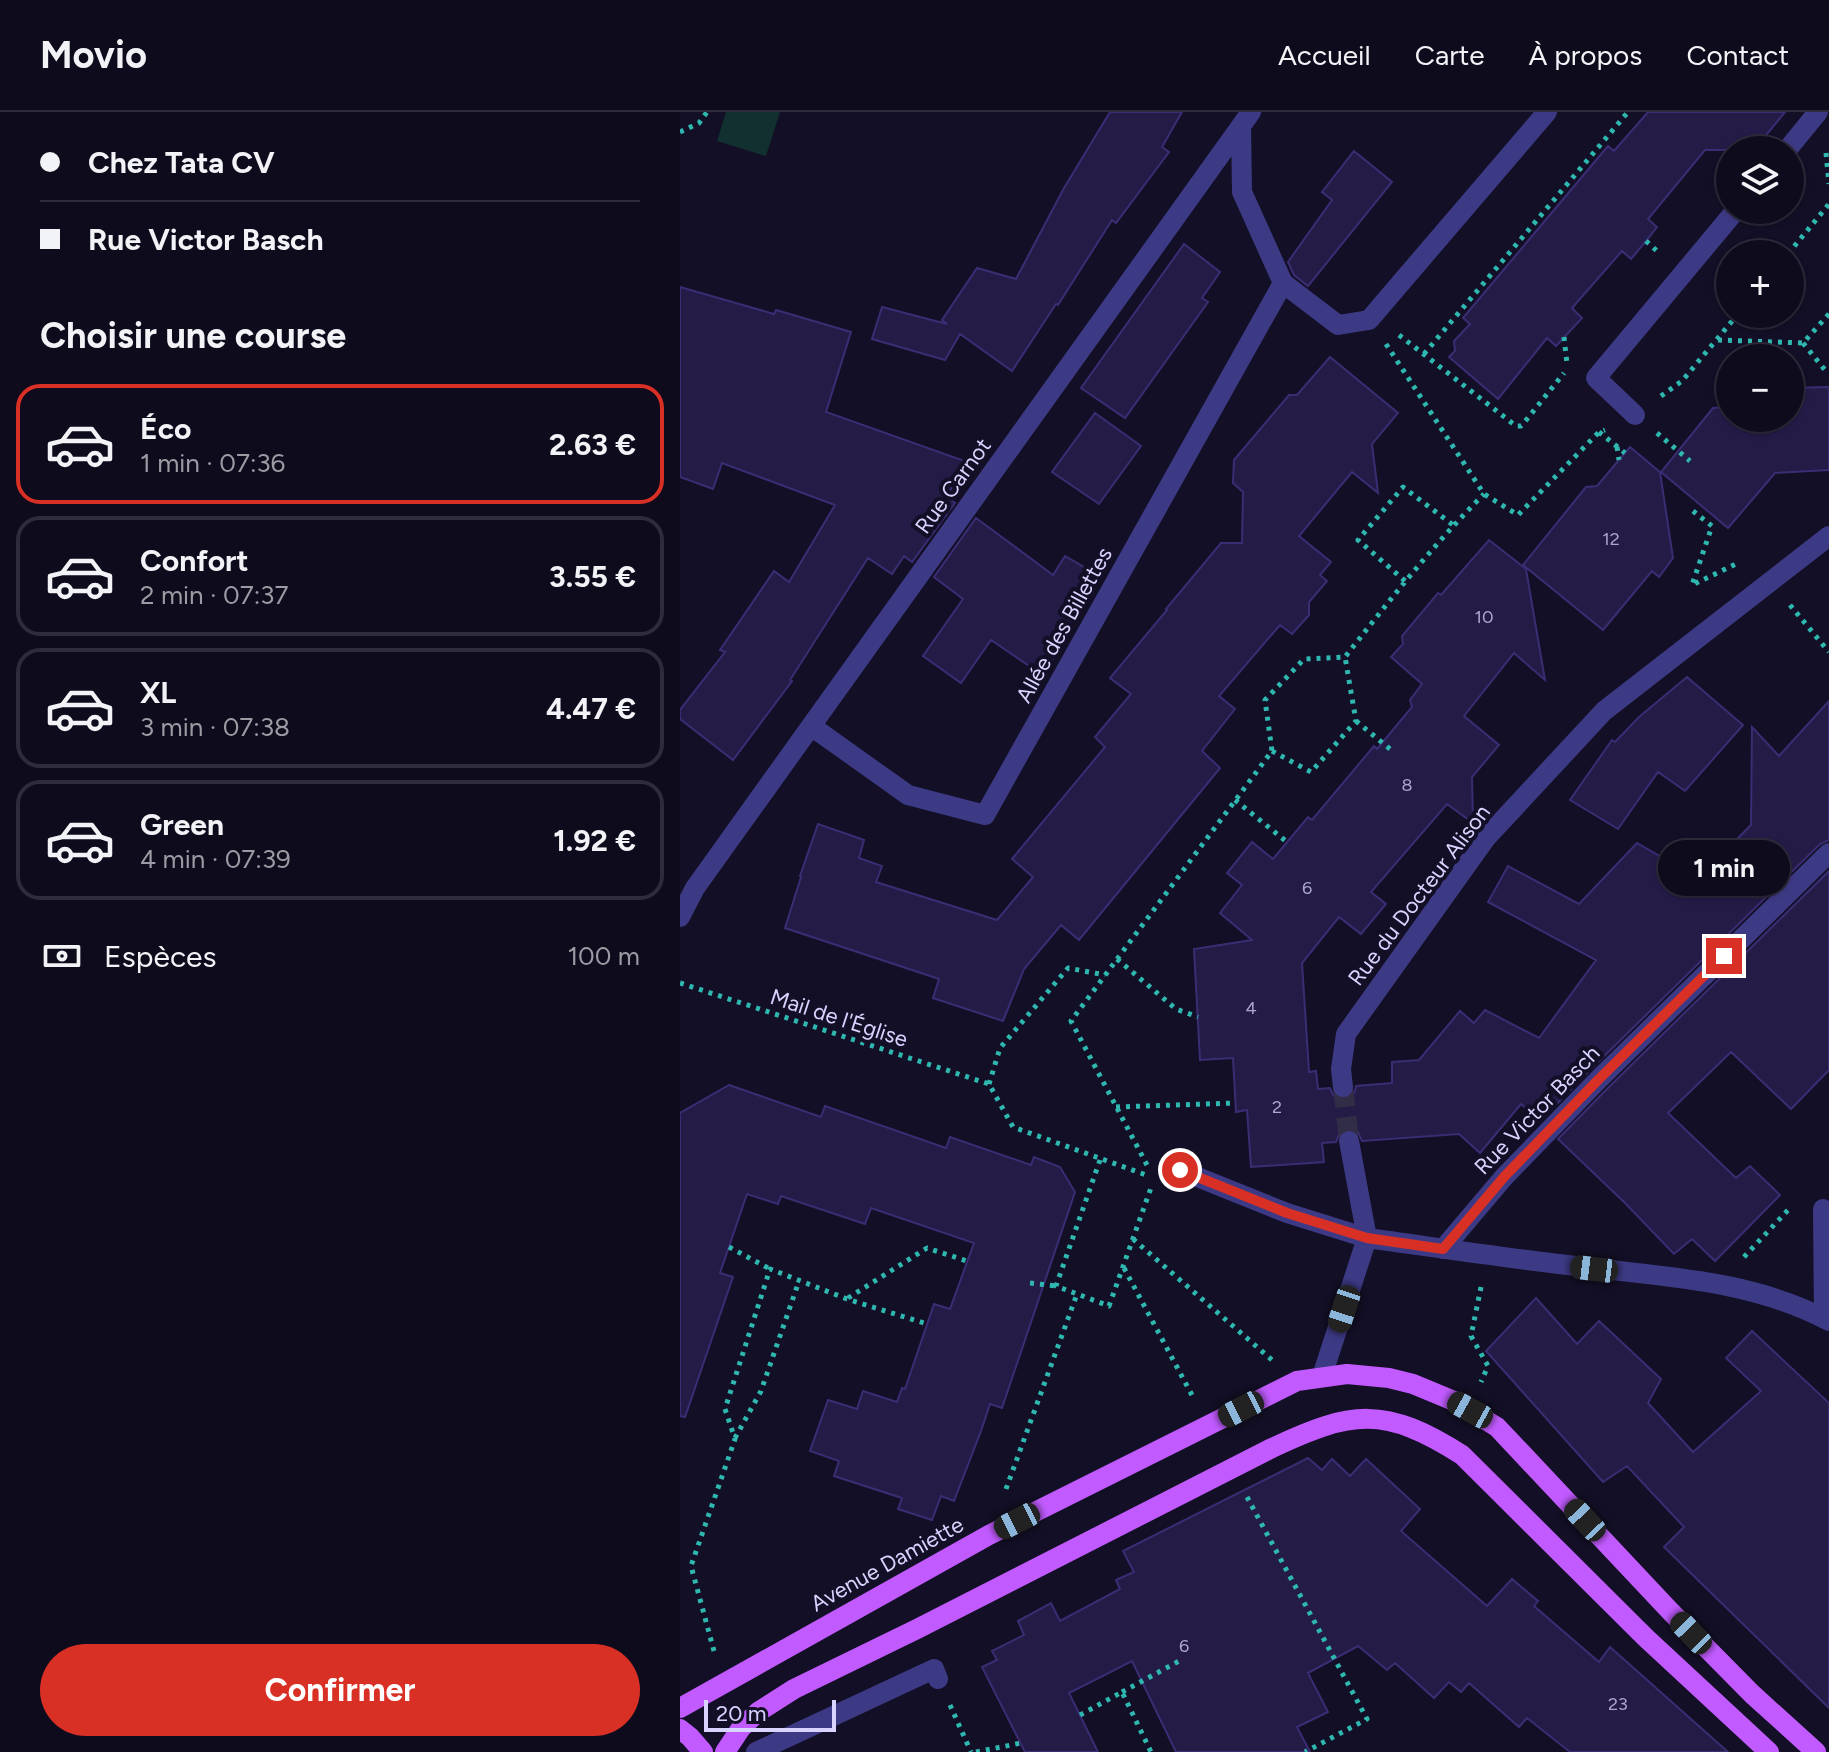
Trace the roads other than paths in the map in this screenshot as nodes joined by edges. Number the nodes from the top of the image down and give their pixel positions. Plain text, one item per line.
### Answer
1 (1547, 112) edge
2 (1818, 112) edge
3 (1246, 119) edge
4 (1798, 136) edge
5 (1724, 224) edge
6 (1283, 283) junction
7 (1635, 415) road end
8 (1829, 536) edge
9 (811, 726) junction
10 (1829, 853) edge
11 (680, 917) edge
12 (1343, 1087) tunnel mouth
13 (1349, 1141) tunnel mouth
14 (1180, 1170) dead end
15 (1823, 1209) dead end
16 (1367, 1238) junction
17 (1443, 1249) junction
18 (1827, 1319) edge
19 (1322, 1376) junction
20 (938, 1679) road end
21 (680, 1708) edge
22 (741, 1728) junction
23 (680, 1729) edge
24 (703, 1752) edge
25 (725, 1752) edge
26 (756, 1752) edge
27 (1769, 1752) edge
28 (1816, 1752) edge

1 - 6 street
2 - 4 street
3 - 6 street
3 - 9 street, Rue Carnot
5 - 7 street
6 - 9 street, Allée des Billettes
8 - 12 street, Rue du Docteur Alison
9 - 11 street, Rue Carnot
10 - 17 street, Rue Victor Basch
13 - 16 street
14 - 16 street
15 - 18 street
16 - 17 street
16 - 19 street
17 - 18 street
19 - 21 main road, Avenue Damiette
19 - 28 main road, Avenue Damiette
20 - 26 street
22 - 25 main road
22 - 26 street
22 - 27 main road
23 - 24 main road

